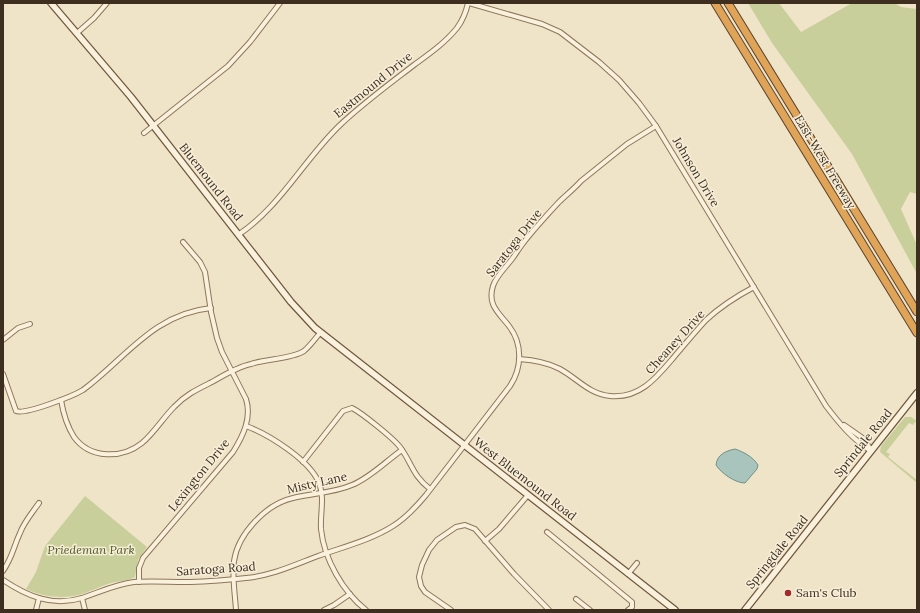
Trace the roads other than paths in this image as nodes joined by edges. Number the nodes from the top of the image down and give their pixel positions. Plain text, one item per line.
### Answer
1 (51, 3) edge
2 (107, 3) edge
3 (280, 3) edge
4 (468, 3) edge
5 (715, 3) edge
6 (728, 3) edge
7 (77, 33) junction
8 (154, 125) junction
9 (656, 126) junction
10 (144, 133) dead end
11 (238, 235) junction
12 (182, 242) dead end
13 (754, 287) junction
14 (211, 308) junction
15 (917, 312) edge
16 (30, 324) dead end
17 (320, 333) junction
18 (917, 333) edge
19 (3, 340) edge
20 (519, 359) junction
21 (362, 366) joint
22 (232, 371) junction
23 (3, 374) edge
24 (917, 393) edge
25 (61, 400) junction
26 (246, 426) junction
27 (464, 445) junction
28 (402, 450) junction
29 (871, 451) junction
30 (303, 462) junction
31 (430, 489) junction
32 (322, 493) junction
33 (528, 495) junction
34 (39, 503) dead end
35 (826, 507) joint
36 (547, 532) dead end
37 (485, 541) junction
38 (328, 553) junction
39 (637, 563) dead end
40 (3, 571) edge
41 (628, 574) junction
42 (234, 579) junction
43 (3, 580) edge
44 (140, 582) junction
45 (350, 594) junction
46 (39, 598) junction
47 (82, 598) junction
48 (576, 599) dead end
49 (36, 610) edge
50 (85, 610) edge
51 (236, 610) edge
52 (324, 610) edge
53 (366, 610) edge
54 (451, 610) edge
55 (549, 610) edge
56 (590, 610) edge
57 (628, 610) edge
58 (675, 610) edge
59 (745, 610) edge

1 - 7 main road, Bluemound Road
2 - 7 street
3 - 8 street
4 - 9 street, Johnson Drive
4 - 11 street, Eastmound Drive
5 - 18 highway, East-West Freeway
6 - 15 highway, East-West Freeway
7 - 8 main road, Bluemound Road
8 - 10 street
8 - 11 main road, Bluemound Road
9 - 13 street, Johnson Drive
9 - 20 street, Saratoga Drive
11 - 17 main road, Bluemound Road
12 - 14 street, Lexington Drive
13 - 20 street, Cheaney Drive
13 - 29 street, Johnson Drive
14 - 22 street, Lexington Drive
14 - 25 street
16 - 19 street
17 - 21 main road, Bluemound Road
17 - 22 street
20 - 27 street, Saratoga Drive
21 - 27 main road, West Bluemound Road
22 - 25 street
22 - 26 street, Lexington Drive
23 - 25 street
24 - 29 main road, Sprindale Road
26 - 30 street
26 - 44 street, Lexington Drive
27 - 31 street, Saratoga Road
27 - 33 main road, West Bluemound Road
28 - 30 street
28 - 31 street
28 - 32 street, Misty Lane
29 - 35 main road, Sprindale Road
30 - 32 street
31 - 38 street, Saratoga Road
32 - 38 street
32 - 42 street, Misty Lane
33 - 37 street
33 - 41 main road, West Bluemound Road
34 - 40 street
35 - 59 main road, Springdale Road
36 - 57 street
37 - 54 street
37 - 55 street
38 - 42 street, Saratoga Road
38 - 45 street
39 - 41 street
41 - 58 main road, West Bluemound Road
42 - 44 street, Saratoga Road
42 - 51 street, Misty Lane
43 - 46 street, Saratoga Road
44 - 47 street, Saratoga Road
45 - 52 street
45 - 53 street
46 - 47 street, Saratoga Road
46 - 49 street
47 - 50 street
48 - 56 street

